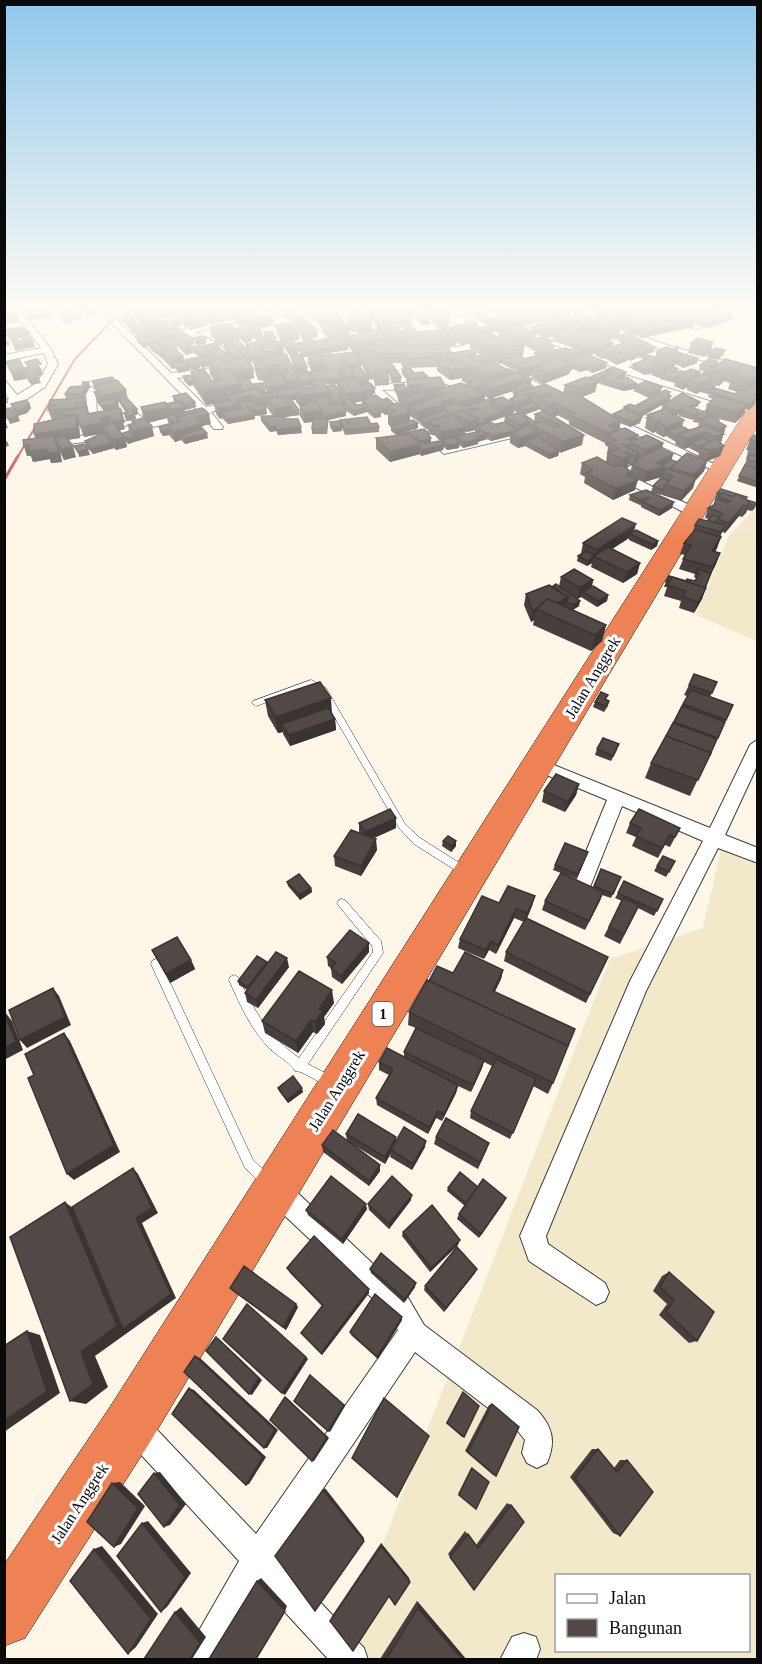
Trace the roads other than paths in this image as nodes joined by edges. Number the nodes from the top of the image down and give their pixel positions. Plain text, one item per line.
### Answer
1 (373, 387) edge
2 (7, 388) edge
3 (37, 388) edge
4 (181, 388) edge
5 (340, 388) edge
6 (351, 388) edge
7 (445, 388) edge
8 (543, 388) edge
9 (565, 388) edge
10 (676, 388) edge
11 (91, 390) dead end
12 (551, 391) junction
13 (253, 397) edge
14 (526, 397) edge
15 (485, 400) edge
16 (16, 402) junction
17 (4, 407) edge
18 (756, 410) edge
19 (204, 411) junction
20 (146, 426) junction
21 (218, 427) dead end
22 (538, 431) edge
23 (38, 447) edge
24 (673, 448) junction
25 (721, 470) junction
26 (693, 512) junction
27 (256, 703) dead end
28 (758, 745) edge
29 (538, 765) junction
30 (618, 797) junction
31 (714, 838) junction
32 (758, 856) edge
33 (459, 868) junction
34 (583, 881) edge
35 (342, 903) dead end
36 (156, 964) edge
37 (234, 980) dead end
38 (299, 1066) junction
39 (339, 1085) junction
40 (275, 1189) junction
41 (596, 1292) dead end
42 (411, 1333) junction
43 (131, 1423) junction
44 (537, 1453) dead end
45 (259, 1557) junction
46 (4, 1617) edge
47 (198, 1659) edge
48 (352, 1659) edge

1 - 22 street
2 - 16 street
3 - 16 street
4 - 19 street
5 - 6 street
7 - 15 street
8 - 12 street
9 - 12 street
10 - 18 street
11 - 20 street
12 - 14 street
12 - 24 street
13 - 19 street
16 - 17 street
18 - 25 highway, Jalan Anggrek / 1
19 - 20 street
19 - 21 street
20 - 23 street
24 - 25 street
24 - 26 street
25 - 26 highway, Jalan Anggrek / 1
26 - 29 highway, Jalan Anggrek / 1
27 - 33 lane
28 - 31 street
29 - 30 street
29 - 33 highway, Jalan Anggrek / 1
30 - 31 street
30 - 34 street
31 - 32 street
31 - 41 street
33 - 39 highway, Jalan Anggrek / 1
35 - 38 lane
36 - 40 lane
37 - 38 lane
38 - 39 lane
39 - 40 highway, Jalan Anggrek / 1
40 - 42 street
40 - 43 highway, Jalan Anggrek / 1
42 - 44 street
42 - 45 street
43 - 45 street
43 - 46 highway, Jalan Anggrek / 1
45 - 47 street
45 - 48 street

